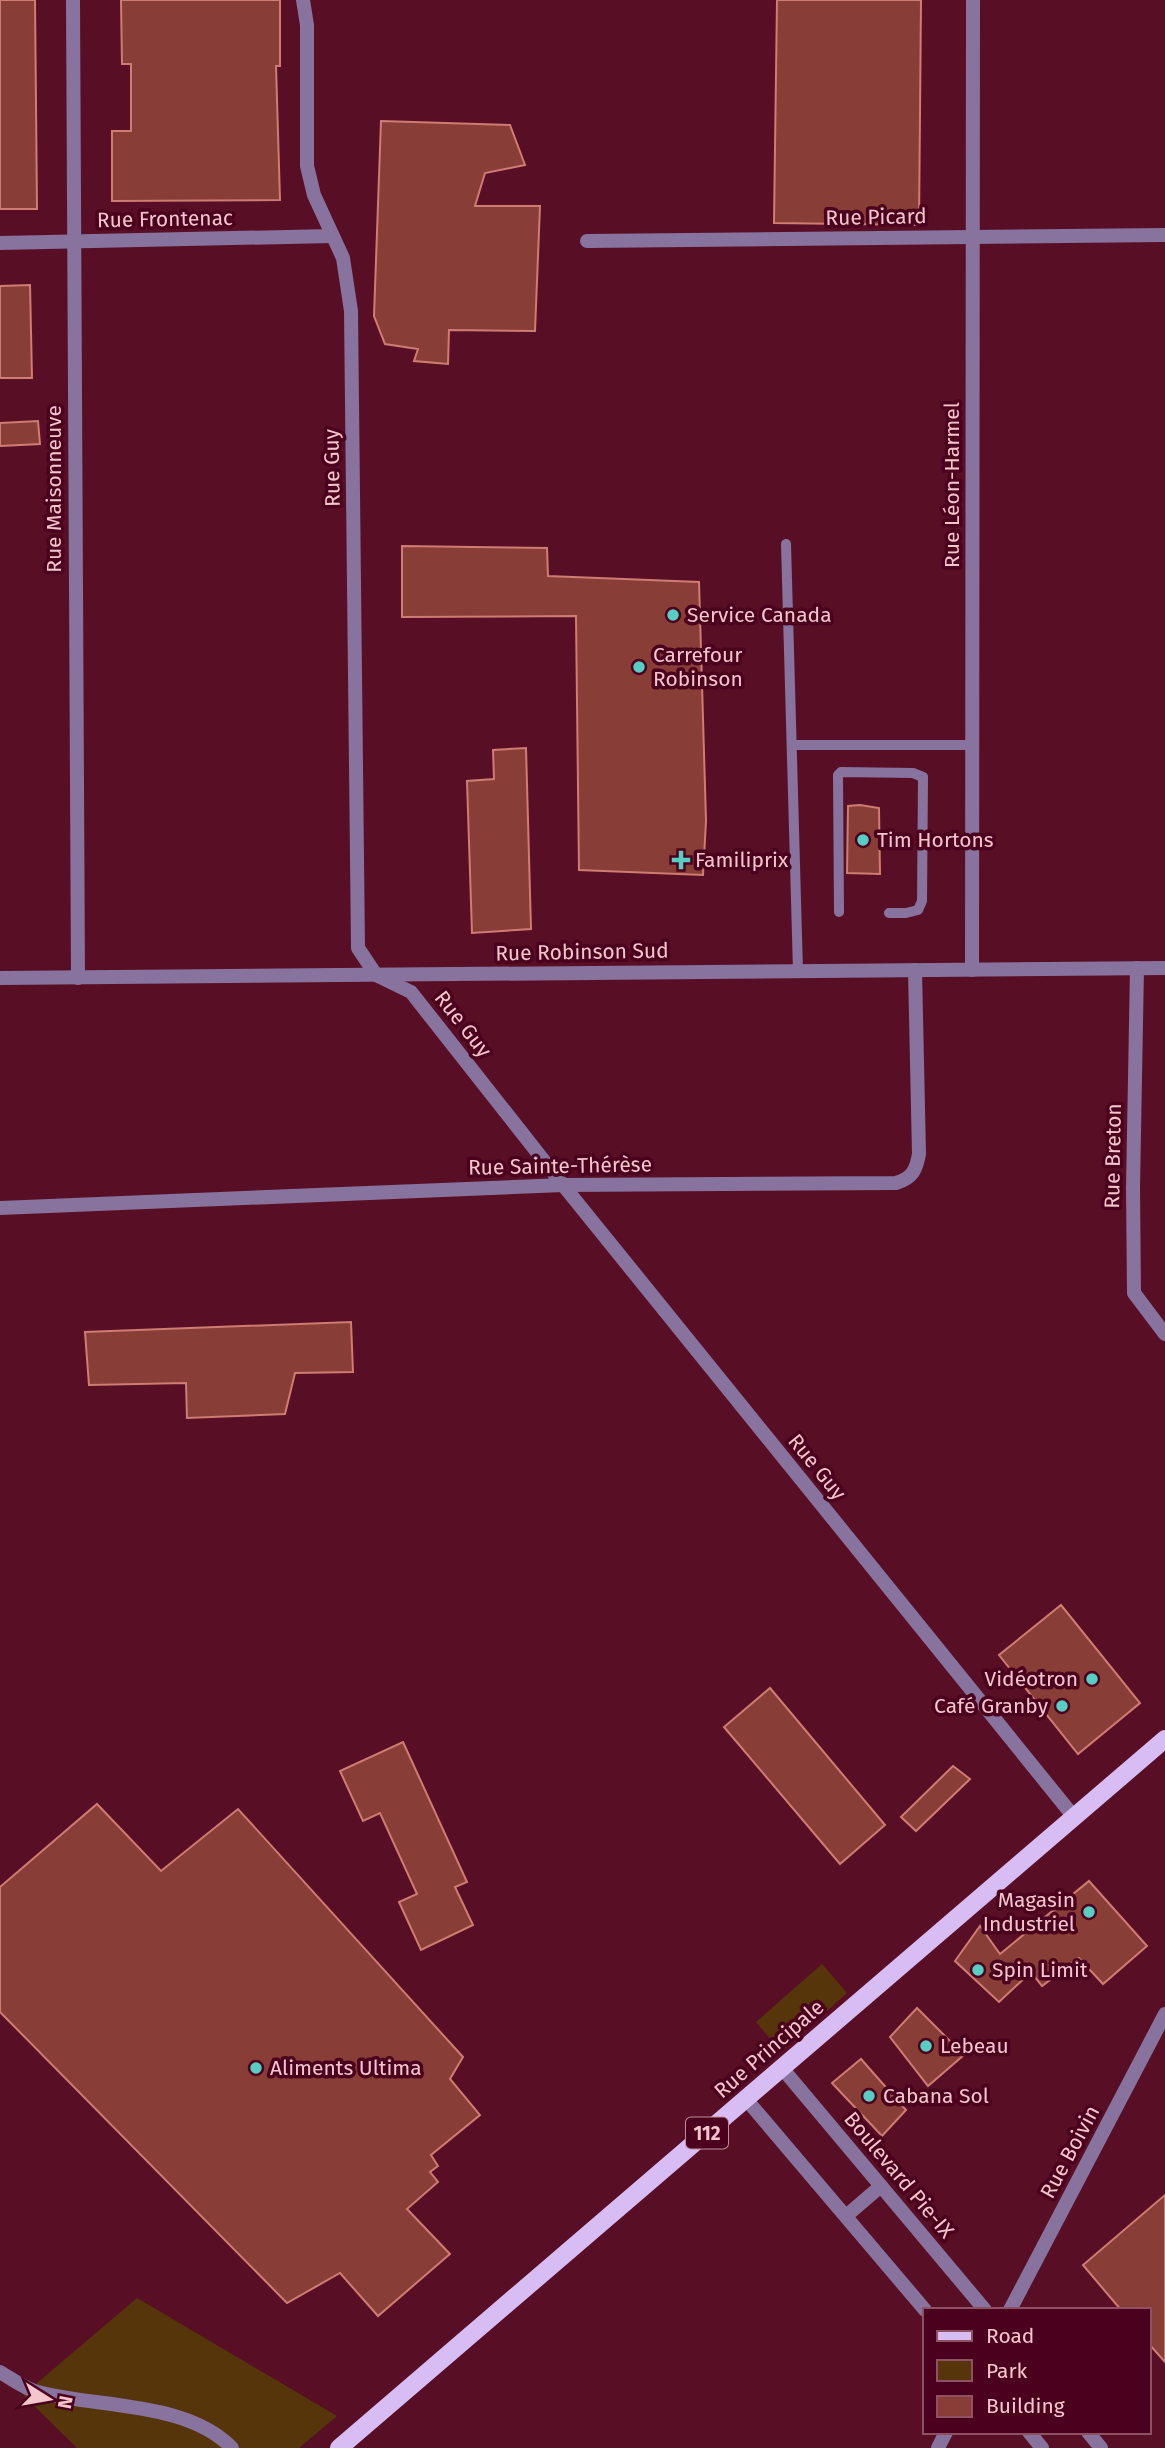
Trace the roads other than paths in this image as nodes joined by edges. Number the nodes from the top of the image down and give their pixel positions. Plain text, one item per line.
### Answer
1 (73, 0) edge
2 (303, 0) edge
3 (974, 0) edge
4 (1165, 235) edge
5 (332, 236) junction
6 (973, 237) junction
7 (587, 241) dead end
8 (73, 242) junction
9 (0, 243) edge
10 (786, 544) dead end
11 (792, 745) junction
12 (972, 745) junction
13 (839, 912) dead end
14 (889, 913) dead end
15 (1137, 968) junction
16 (1165, 968) edge
17 (915, 970) junction
18 (972, 970) junction
19 (798, 971) junction
20 (376, 975) junction
21 (0, 978) edge
22 (78, 978) junction
23 (563, 1185) junction
24 (0, 1208) edge
25 (1165, 1334) edge
26 (1165, 1739) edge
27 (1074, 1818) junction
28 (1165, 2014) edge
29 (782, 2068) junction
30 (746, 2099) junction
31 (881, 2186) junction
32 (846, 2216) junction
33 (923, 2308) edge
34 (983, 2308) edge
35 (1011, 2308) edge
36 (0, 2372) edge
37 (1031, 2434) edge
38 (1090, 2434) edge
39 (232, 2448) edge
40 (339, 2448) edge
41 (1042, 2448) edge
42 (1101, 2448) edge

1 - 8 street, Rue Maisonneuve
2 - 5 street, Rue Guy
3 - 6 street, Rue Léon-Harmel
4 - 6 street, Rue Picard
5 - 8 street, Rue Frontenac
5 - 20 street, Rue Guy
6 - 7 street, Rue Picard
6 - 12 street, Rue Léon-Harmel
8 - 9 street, Rue Frontenac
8 - 22 street, Rue Maisonneuve
10 - 11 lane
11 - 12 lane
11 - 19 lane
12 - 18 street, Rue Léon-Harmel
13 - 14 lane
15 - 16 street, Rue Robinson Sud
15 - 18 street, Rue Robinson Sud
15 - 25 street, Rue Breton
17 - 18 street, Rue Robinson Sud
17 - 19 street, Rue Robinson Sud
17 - 23 street, Rue Sainte-Thérèse
19 - 20 street, Rue Robinson Sud
20 - 22 street, Rue Robinson Sud
20 - 23 street, Rue Guy
21 - 22 street, Rue Robinson Sud
23 - 24 street, Rue Sainte-Thérèse
23 - 27 street, Rue Guy
26 - 27 main road, Rue Principale / 112
27 - 29 main road, Rue Principale / 112
28 - 35 street, Rue Boivin
29 - 30 main road, Rue Principale / 112
29 - 31 street, Boulevard Pie-IX
30 - 32 street
30 - 40 main road, Rue Principale / 112
31 - 32 street
31 - 34 street, Boulevard Pie-IX
32 - 33 street
36 - 39 street
37 - 41 street
38 - 42 street

